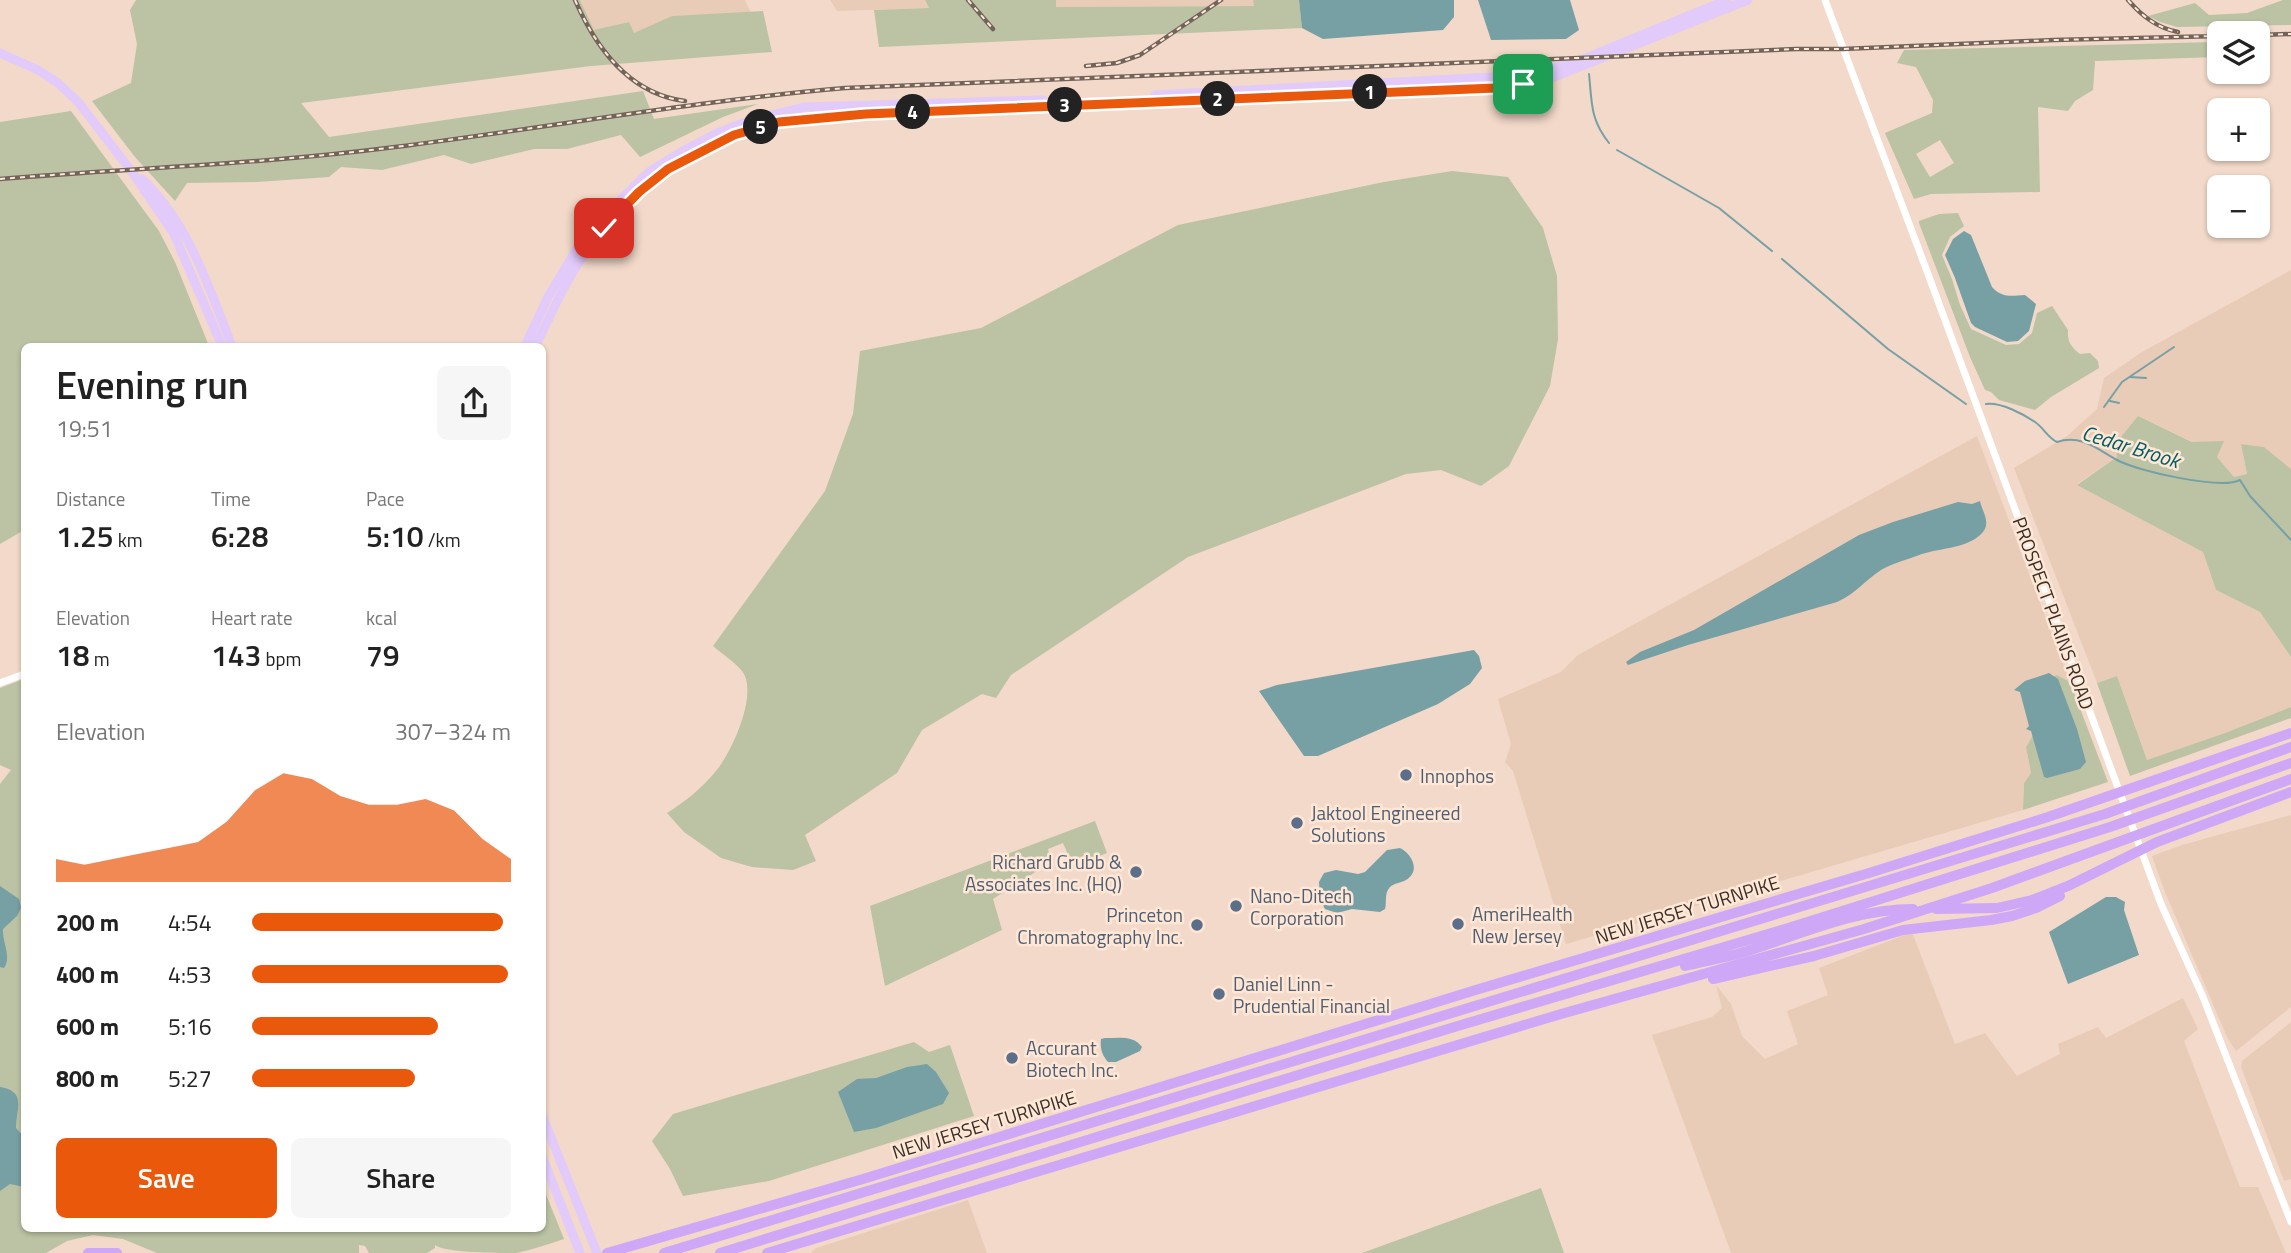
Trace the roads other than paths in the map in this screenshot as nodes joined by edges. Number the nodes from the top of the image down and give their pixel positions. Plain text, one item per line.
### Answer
1 (1727, 0) edge
2 (1748, 0) edge
3 (1825, 0) edge
4 (0, 53) edge
5 (132, 172) junction
6 (221, 343) edge
7 (231, 343) edge
8 (525, 343) edge
9 (538, 343) edge
10 (21, 675) edge
11 (0, 683) edge
12 (2291, 733) edge
13 (2291, 747) edge
14 (2291, 763) edge
15 (2291, 779) edge
16 (2291, 792) edge
17 (2129, 855) junction
18 (1634, 995) junction
19 (1544, 1002) junction
20 (546, 1125) edge
21 (546, 1166) edge
22 (2291, 1222) edge
23 (88, 1253) edge
24 (117, 1253) edge
25 (580, 1253) edge
26 (597, 1253) edge
27 (607, 1253) edge
28 (664, 1253) edge
29 (720, 1253) edge
30 (767, 1253) edge

1 - 8 main road
2 - 9 main road
3 - 22 street, PROSPECT PLAINS ROAD
4 - 5 main road
5 - 6 main road
5 - 7 main road
10 - 11 street
12 - 27 highway, NEW JERSEY TURNPIKE
13 - 28 highway, NEW JERSEY TURNPIKE
14 - 19 highway
15 - 18 highway
16 - 17 highway
17 - 18 highway
17 - 19 highway
18 - 30 highway
19 - 29 highway
20 - 26 main road
21 - 25 main road
23 - 24 highway

